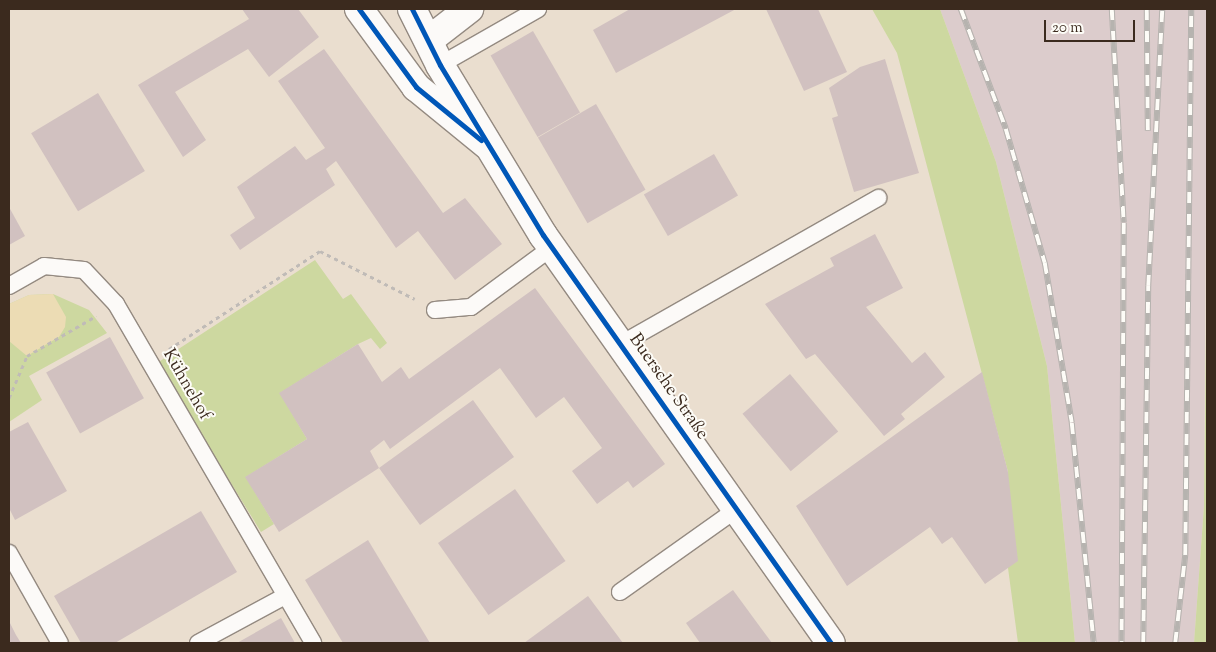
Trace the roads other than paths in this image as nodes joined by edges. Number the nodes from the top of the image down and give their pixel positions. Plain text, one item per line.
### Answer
1 (359, 9) edge
2 (412, 9) edge
3 (469, 9) edge
4 (538, 9) edge
5 (429, 40) junction
6 (440, 65) junction
7 (487, 145) junction
8 (878, 198) dead end
9 (552, 248) junction
10 (9, 286) edge
11 (435, 310) road end
12 (621, 344) junction
13 (738, 509) junction
14 (9, 553) edge
15 (620, 592) dead end
16 (285, 596) junction
17 (60, 643) edge
18 (198, 643) edge
19 (313, 643) edge
20 (831, 643) edge

1 - 7 main road, Buersche Straße
2 - 5 main road, Buersche Straße
3 - 5 main road
4 - 6 lane
5 - 6 main road, Buersche Straße
6 - 7 main road, Buersche Straße
7 - 9 main road, Buersche Straße
8 - 12 lane
9 - 11 lane
9 - 12 main road, Buersche Straße
10 - 16 lane, Kühnehof
12 - 13 main road, Buersche Straße
13 - 15 lane
13 - 20 main road, Buersche Straße
14 - 17 lane
16 - 18 lane
16 - 19 lane, Kühnehof

